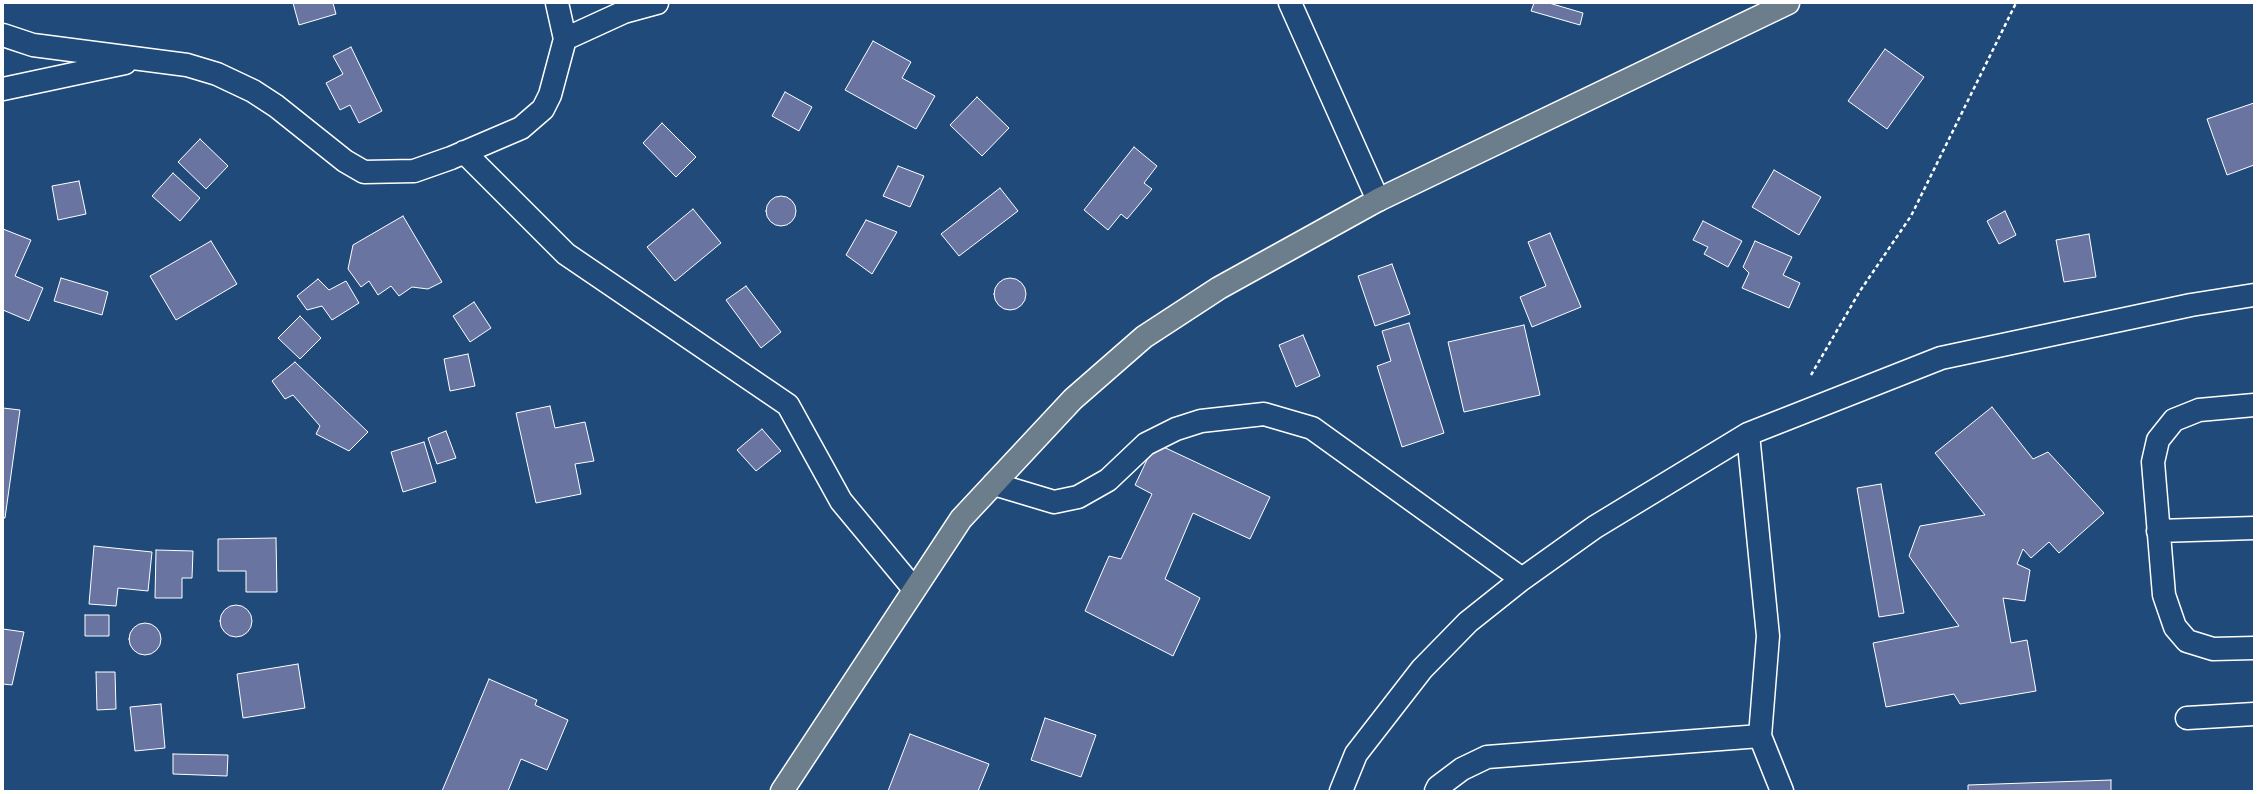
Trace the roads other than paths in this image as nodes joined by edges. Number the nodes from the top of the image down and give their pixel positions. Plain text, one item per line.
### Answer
1 (558, 3) edge
2 (657, 3) edge
3 (1290, 3) edge
4 (1788, 3) edge
5 (3, 35) edge
6 (566, 39) junction
7 (140, 60) junction
8 (3, 89) edge
9 (464, 152) junction
10 (1378, 200) junction
11 (2254, 295) edge
12 (2254, 405) edge
13 (1748, 434) junction
14 (994, 484) junction
15 (2254, 528) edge
16 (2158, 531) junction
17 (1522, 579) junction
18 (914, 589) junction
19 (2254, 648) edge
20 (2254, 714) edge
21 (2187, 718) dead end
22 (1760, 736) junction
23 (782, 791) edge
24 (1341, 791) edge
25 (1436, 791) edge
26 (1782, 791) edge

1 - 6 street
2 - 6 street
3 - 10 street
4 - 10 main road
5 - 7 street
6 - 9 street
7 - 8 street
7 - 9 street
9 - 18 street
10 - 14 main road
11 - 13 street
12 - 16 street
13 - 17 street
13 - 22 street
14 - 17 street
14 - 18 main road
15 - 16 street
16 - 19 street
17 - 24 street
18 - 23 main road
20 - 21 street
22 - 25 street
22 - 26 street

